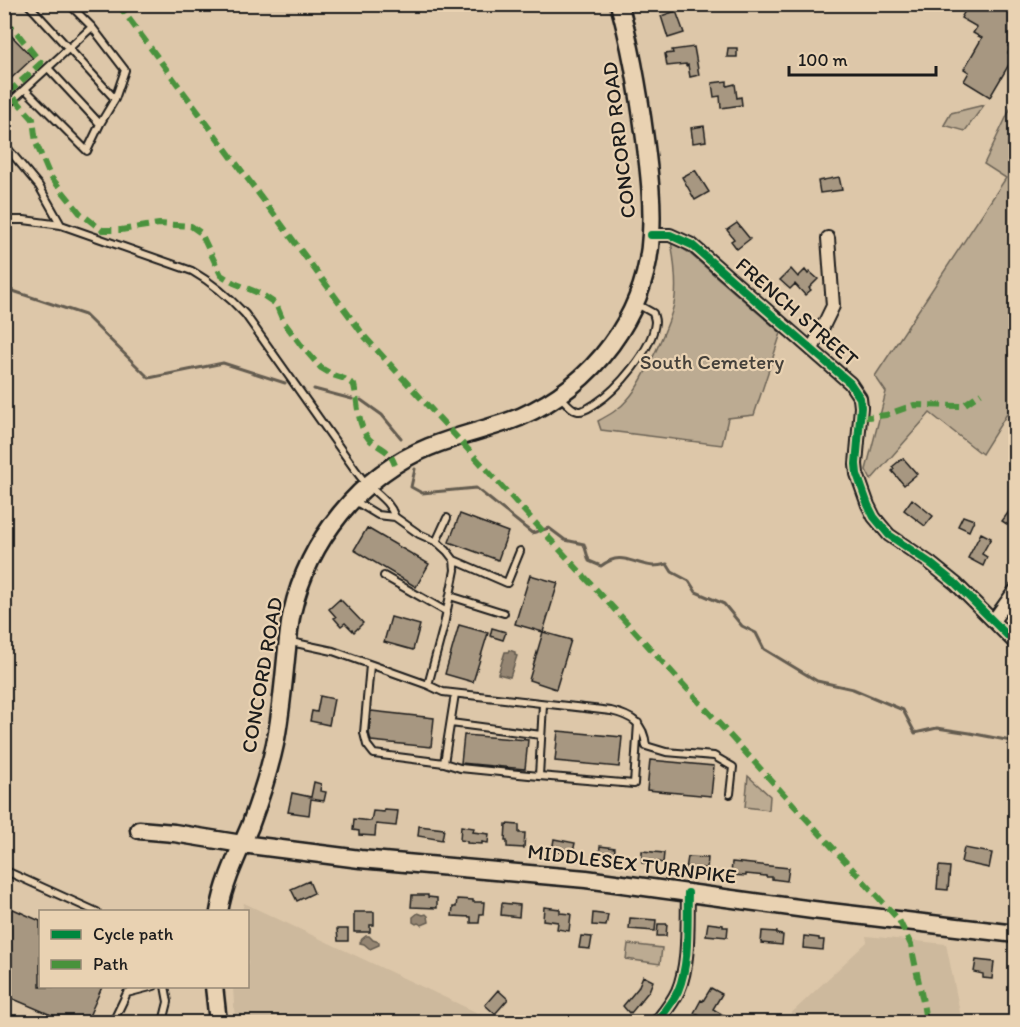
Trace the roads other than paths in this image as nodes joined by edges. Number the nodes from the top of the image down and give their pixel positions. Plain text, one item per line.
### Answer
1 (28, 4) edge
2 (69, 4) edge
3 (621, 5) edge
4 (92, 27) junction
5 (69, 48) junction
6 (48, 68) junction
7 (25, 89) junction
8 (115, 99) junction
9 (4, 108) edge
10 (100, 124) junction
11 (4, 144) edge
12 (4, 220) edge
13 (61, 225) junction
14 (651, 235) junction
15 (828, 238) dead end
16 (635, 303) junction
17 (812, 349) junction
18 (559, 396) junction
19 (368, 485) junction
20 (353, 500) junction
21 (395, 517) junction
22 (447, 518) dead end
23 (436, 542) junction
24 (520, 550) dead end
25 (454, 560) junction
26 (384, 576) dead end
27 (1016, 589) edge
28 (450, 596) junction
29 (447, 612) junction
30 (504, 613) dead end
31 (993, 621) junction
32 (288, 642) junction
33 (1016, 644) edge
34 (370, 665) junction
35 (428, 686) junction
36 (455, 694) junction
37 (543, 704) junction
38 (451, 723) junction
39 (638, 723) junction
40 (541, 735) junction
41 (444, 763) junction
42 (539, 776) junction
43 (730, 794) dead end
44 (139, 830) dead end
45 (242, 844) junction
46 (4, 870) edge
47 (688, 893) junction
48 (93, 910) edge
49 (219, 910) edge
50 (1016, 934) edge
51 (150, 988) edge
52 (165, 988) edge
53 (214, 988) edge
54 (113, 1023) edge
55 (163, 1023) edge
56 (218, 1023) edge
57 (657, 1023) edge

1 - 5 lane
2 - 4 lane
3 - 14 main road, CONCORD ROAD
4 - 5 lane
4 - 8 lane
5 - 6 lane
5 - 8 lane
6 - 7 lane
6 - 10 lane
7 - 9 lane
7 - 10 lane
8 - 10 lane
11 - 13 lane
12 - 13 lane
13 - 19 lane
14 - 16 main road, CONCORD ROAD
14 - 17 street, FRENCH STREET
15 - 17 street
16 - 18 main road, CONCORD ROAD
16 - 18 lane
17 - 31 street, FRENCH STREET
18 - 19 main road, CONCORD ROAD
19 - 20 main road, CONCORD ROAD
19 - 21 lane
20 - 21 lane
20 - 32 main road, CONCORD ROAD
21 - 23 lane
22 - 23 lane
23 - 25 lane
24 - 25 lane
25 - 28 lane
26 - 29 lane
27 - 31 street
28 - 29 lane
28 - 30 lane
29 - 35 lane
31 - 33 street, FRENCH STREET
32 - 34 lane
32 - 45 main road, CONCORD ROAD
34 - 35 lane
34 - 41 lane
35 - 36 lane
36 - 37 lane
36 - 38 lane
37 - 39 lane
37 - 40 lane
38 - 40 lane
38 - 41 lane
39 - 42 lane
39 - 43 lane
40 - 42 lane
41 - 42 lane
44 - 45 main road, MIDDLESEX TURNPIKE
45 - 47 main road, MIDDLESEX TURNPIKE
45 - 49 main road, CONCORD ROAD
46 - 48 lane
47 - 50 main road, MIDDLESEX TURNPIKE
47 - 57 street
51 - 54 lane
52 - 55 lane
53 - 56 main road

